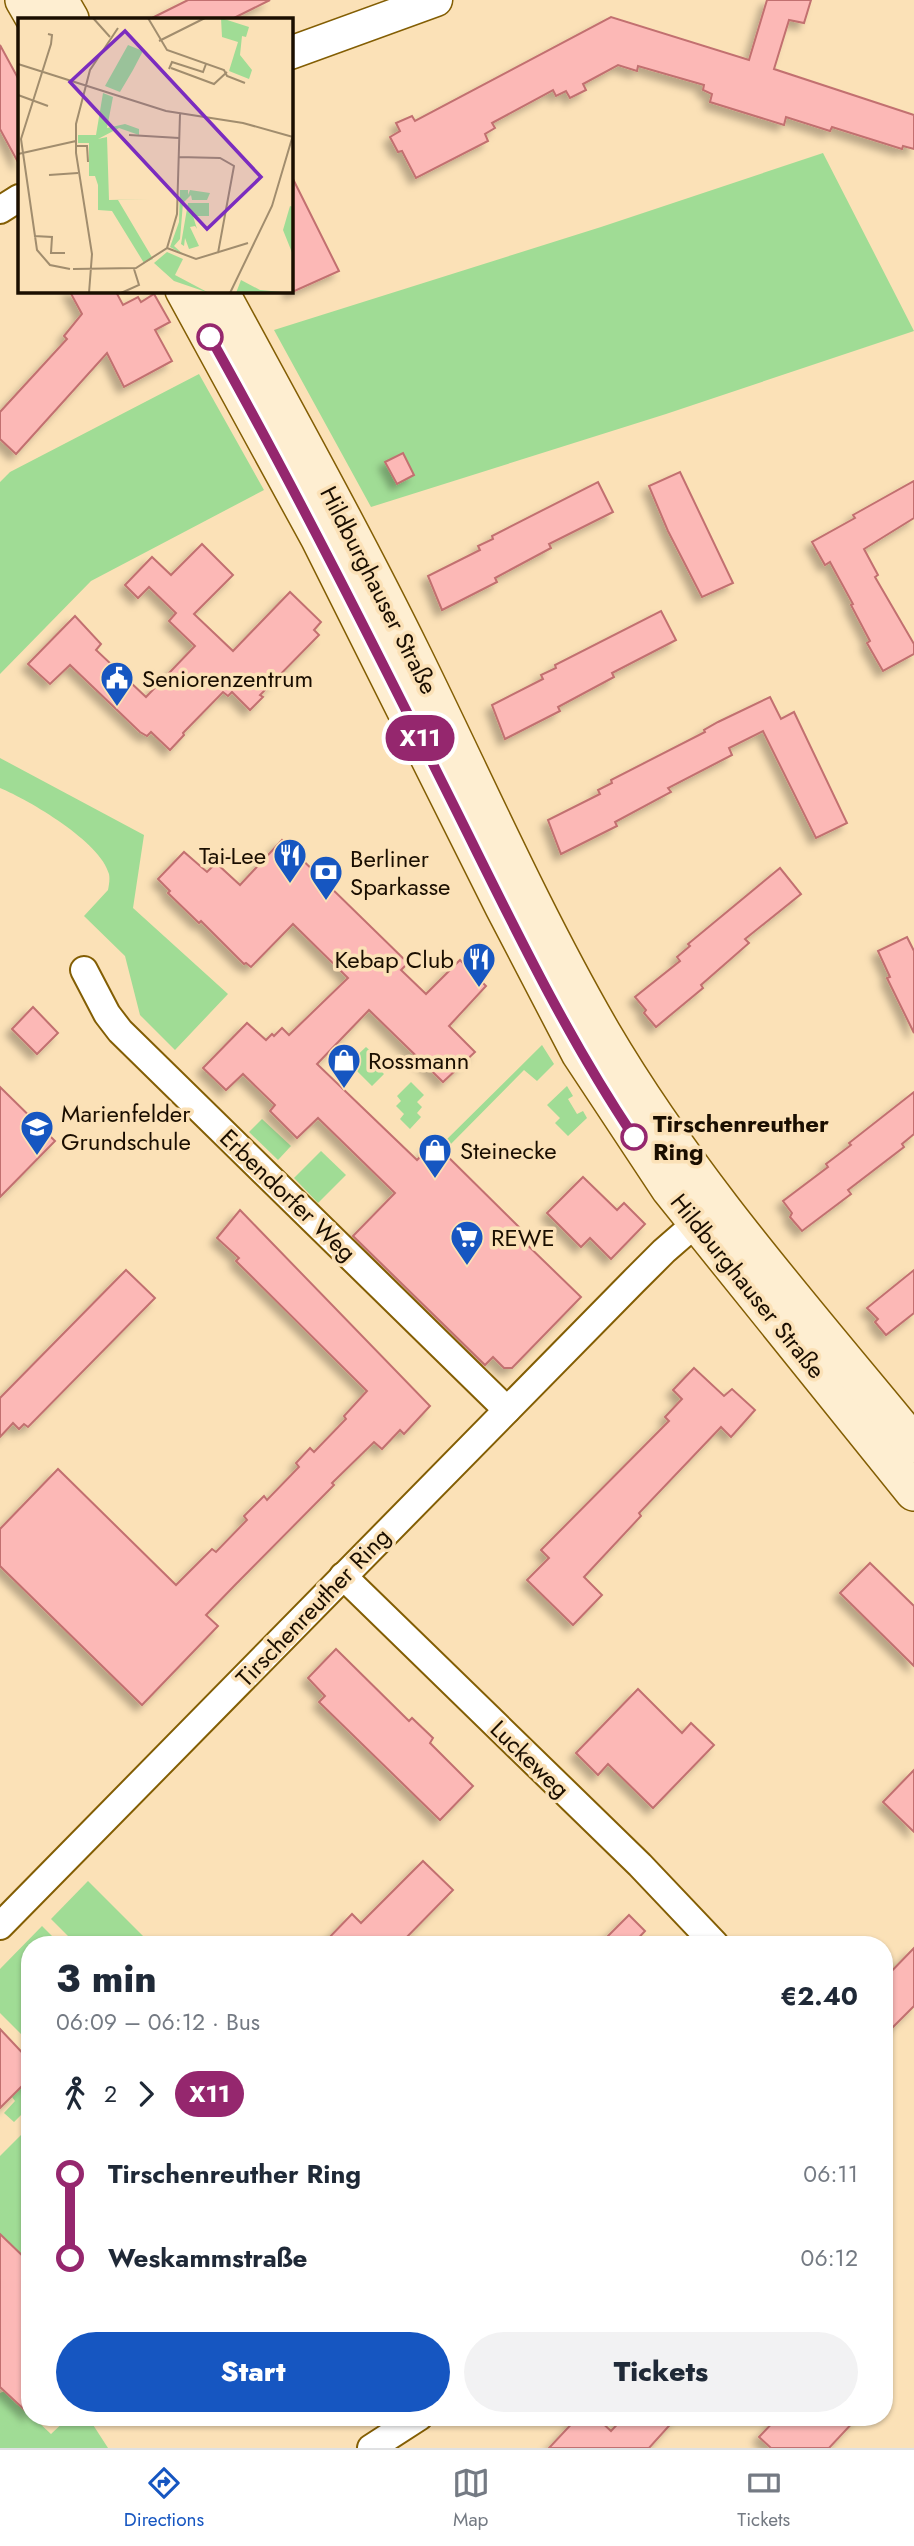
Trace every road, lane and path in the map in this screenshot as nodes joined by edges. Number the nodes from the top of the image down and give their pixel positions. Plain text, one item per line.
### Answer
1 (24, 0) edge
2 (59, 0) edge
3 (436, 0) edge
4 (34, 18) edge
5 (69, 18) edge
6 (292, 52) edge
7 (18, 199) edge
8 (0, 211) edge
9 (185, 292) edge
10 (220, 292) edge
11 (84, 970) dead end
12 (708, 1213) junction
13 (507, 1410) junction
14 (914, 1444) edge
15 (914, 1492) edge
16 (343, 1576) junction
17 (0, 1926) edge
18 (707, 1936) edge
19 (405, 2426) edge
20 (371, 2448) edge

1 - 4 main road
2 - 5 main road
3 - 6 street
7 - 8 street
9 - 12 main road, Hildburghauser Straße
10 - 12 main road, Hildburghauser Straße
11 - 13 street, Erbendorfer Weg
12 - 13 street, Tirschenreuther Ring
12 - 14 main road, Hildburghauser Straße
12 - 15 main road, Hildburghauser Straße
13 - 16 street, Tirschenreuther Ring
16 - 17 street, Tirschenreuther Ring
16 - 18 street, Luckeweg
19 - 20 street

